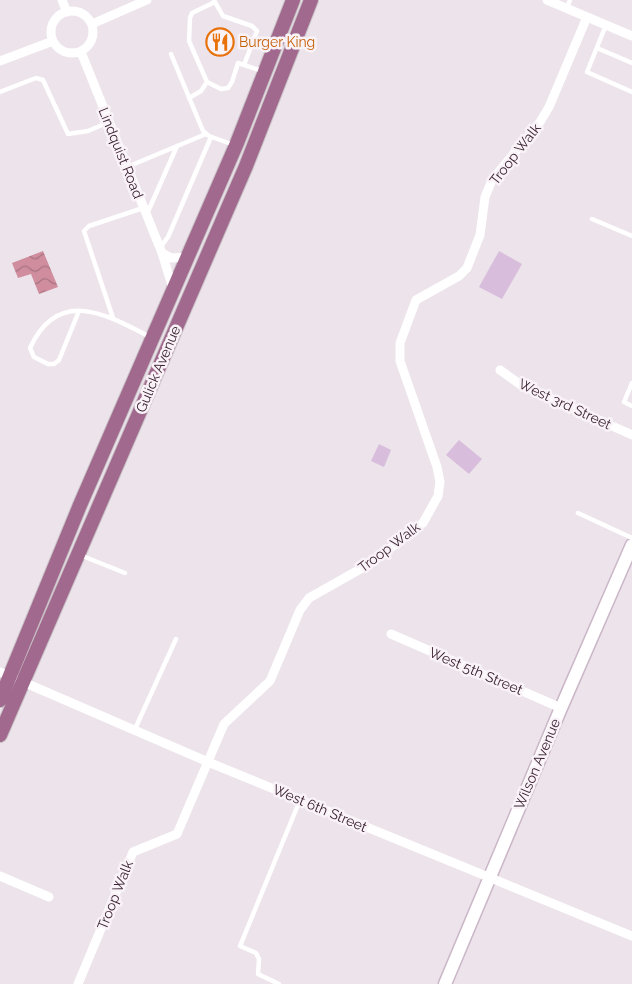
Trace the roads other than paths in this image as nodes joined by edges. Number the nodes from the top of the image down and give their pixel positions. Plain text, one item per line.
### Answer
1 (62, 0) edge
2 (147, 0) edge
3 (293, 0) edge
4 (311, 0) edge
5 (547, 0) edge
6 (214, 1) edge
7 (569, 4) edge
8 (67, 12) junction
9 (587, 17) junction
10 (92, 24) junction
11 (606, 25) junction
12 (632, 36) edge
13 (53, 41) junction
14 (597, 48) junction
15 (81, 52) junction
16 (171, 54) dead end
17 (0, 61) edge
18 (632, 63) edge
19 (244, 65) junction
20 (266, 72) junction
21 (207, 82) junction
22 (0, 92) edge
23 (632, 92) edge
24 (189, 98) junction
25 (109, 122) junction
26 (206, 134) junction
27 (211, 137) junction
28 (236, 145) junction
29 (176, 146) junction
30 (127, 167) junction
31 (144, 211) junction
32 (592, 219) dead end
33 (632, 236) edge
34 (161, 250) junction
35 (188, 257) junction
36 (173, 290) junction
37 (79, 311) junction
38 (113, 318) junction
39 (153, 339) junction
40 (500, 370) dead end
41 (632, 383) edge
42 (632, 406) edge
43 (632, 435) edge
44 (578, 514) dead end
45 (632, 538) edge
46 (632, 545) edge
47 (78, 554) junction
48 (125, 573) dead end
49 (391, 634) dead end
50 (176, 639) dead end
51 (11, 676) edge
52 (0, 700) edge
53 (560, 708) junction
54 (135, 729) junction
55 (0, 735) edge
56 (208, 762) junction
57 (300, 800) junction
58 (0, 876) edge
59 (489, 878) junction
60 (50, 897) dead end
61 (632, 936) edge
62 (78, 984) edge
63 (279, 984) edge
64 (445, 984) edge

1 - 8 street
2 - 10 street
3 - 20 main road, Gulick Avenue
4 - 47 main road, Gulick Avenue
5 - 7 street
6 - 19 lane
6 - 21 lane
7 - 9 street
8 - 10 street
8 - 13 street
9 - 11 street
9 - 56 street, Troop Walk
10 - 15 street
11 - 12 street
11 - 14 lane
13 - 15 street
13 - 17 street
14 - 18 lane
14 - 23 lane
15 - 25 street, Lindquist Road
16 - 24 lane
19 - 20 lane
19 - 21 lane
20 - 28 main road, Gulick Avenue
21 - 24 lane
22 - 25 lane
24 - 26 lane
25 - 30 street, Lindquist Road
26 - 27 lane
26 - 29 lane
27 - 28 lane
27 - 34 lane
28 - 35 main road, Gulick Avenue
29 - 30 lane
29 - 31 lane
30 - 31 street, Lindquist Road
31 - 34 street, Lindquist Road
31 - 38 lane
32 - 33 lane
34 - 35 street
34 - 36 street, Lindquist Road
35 - 36 main road, Gulick Avenue
36 - 39 main road, Gulick Avenue
37 - 37 lane
37 - 38 lane
38 - 39 lane
39 - 51 main road, Gulick Avenue
40 - 43 street, West 3rd Street
41 - 42 lane
44 - 45 lane
46 - 53 street, Wilson Avenue
47 - 48 lane
47 - 51 main road, Gulick Avenue
49 - 53 street, West 5th Street
50 - 54 lane
51 - 52 main road, Gulick Avenue
51 - 54 street, West 6th Street
51 - 55 main road, Gulick Avenue
53 - 59 street, Wilson Avenue
54 - 56 street, West 6th Street
56 - 57 street, West 6th Street
56 - 62 street, Troop Walk
57 - 59 street, West 6th Street
57 - 63 lane
58 - 60 street
59 - 61 street, West 6th Street
59 - 64 street, Wilson Avenue

